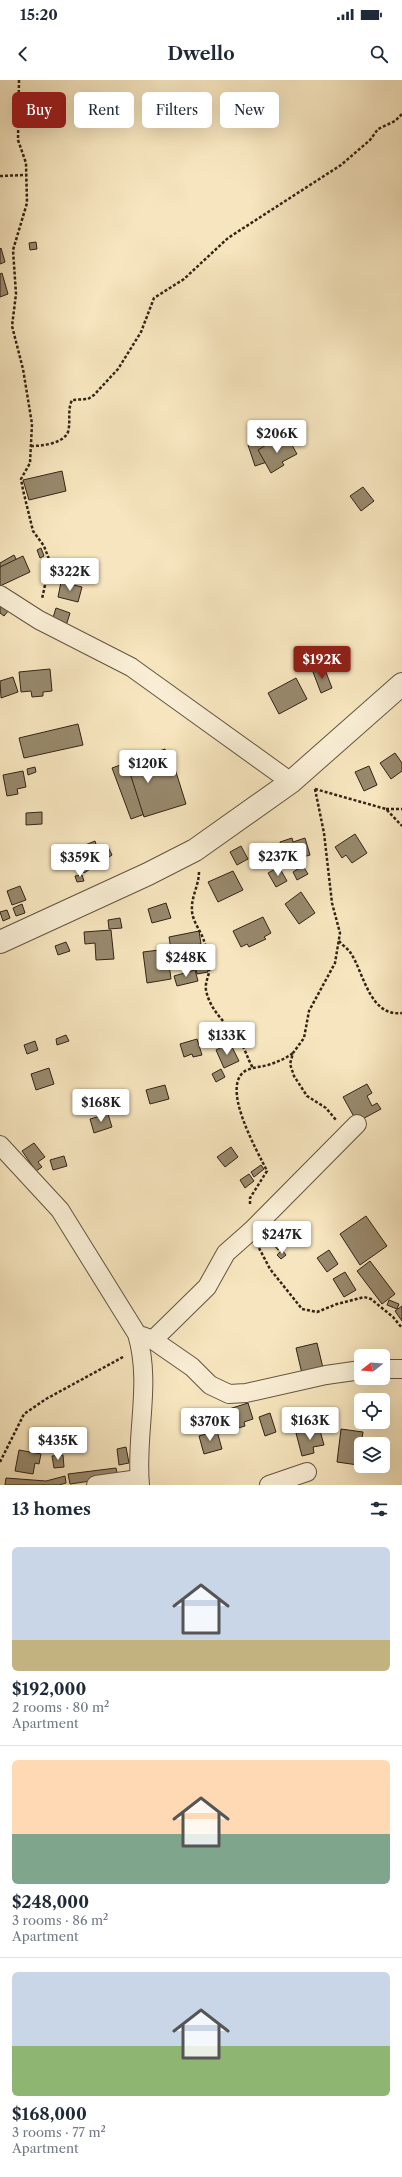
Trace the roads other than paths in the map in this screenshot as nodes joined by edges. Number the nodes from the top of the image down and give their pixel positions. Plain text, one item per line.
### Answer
1 (0, 595) edge
2 (402, 684) edge
3 (291, 782) junction
4 (0, 942) edge
5 (352, 1129) road end
6 (0, 1145) edge
7 (144, 1340) junction
8 (390, 1369) edge
9 (402, 1369) edge
10 (354, 1371) edge
11 (307, 1472) dead end
12 (140, 1482) edge
13 (96, 1485) edge
14 (269, 1485) edge

1 - 3 street
2 - 3 street
3 - 4 street
5 - 7 street
6 - 7 street
7 - 10 street
7 - 12 street
8 - 9 street
11 - 14 street
12 - 13 street

